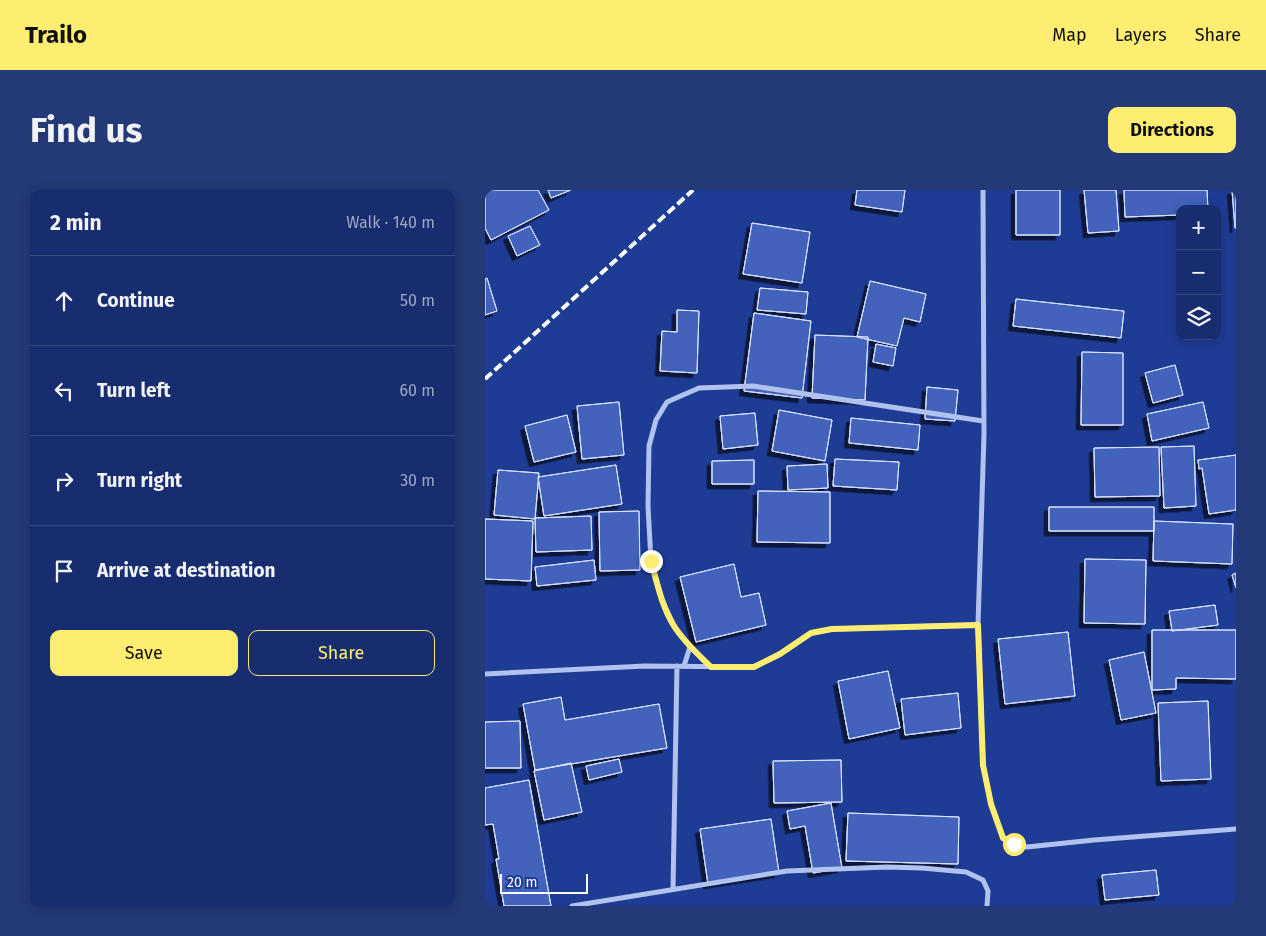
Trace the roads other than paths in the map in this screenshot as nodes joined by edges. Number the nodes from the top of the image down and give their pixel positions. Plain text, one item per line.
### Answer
1 (983, 190) edge
2 (983, 421) junction
3 (978, 625) junction
4 (690, 647) junction
5 (677, 666) junction
6 (684, 666) junction
7 (711, 667) junction
8 (485, 674) edge
9 (1236, 829) edge
10 (673, 889) junction
11 (572, 906) edge
12 (987, 906) edge

1 - 2 street
2 - 3 street
2 - 4 street
3 - 7 street
3 - 9 street
4 - 6 street
4 - 7 street
5 - 6 street
5 - 8 street
5 - 10 street
6 - 7 street
10 - 11 street
10 - 12 street

